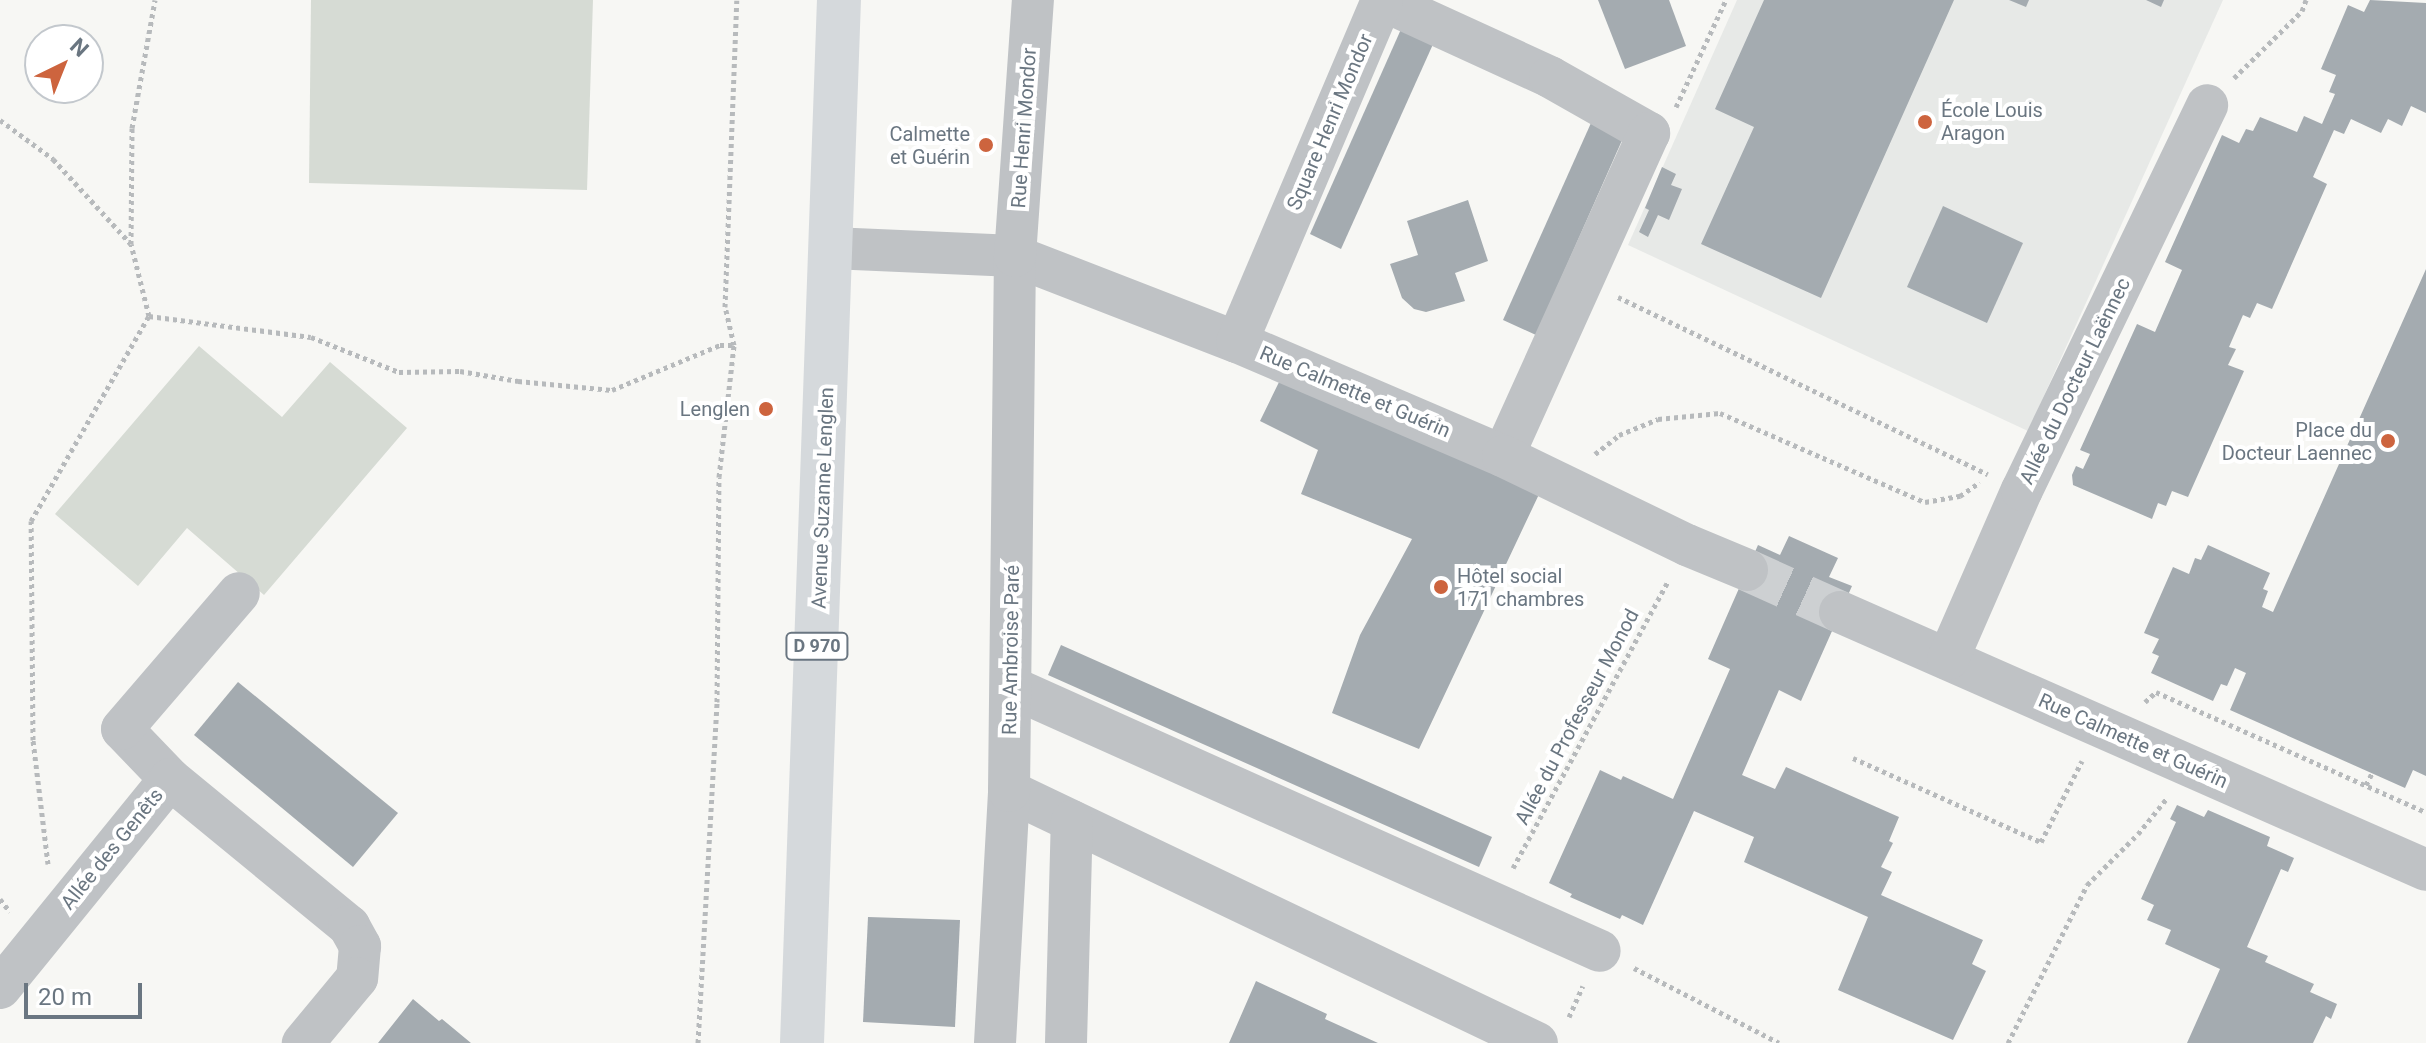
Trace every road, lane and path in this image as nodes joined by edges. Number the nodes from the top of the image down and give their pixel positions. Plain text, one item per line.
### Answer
1 (155, 0) edge
2 (737, 0) edge
3 (839, 0) edge
4 (1033, 0) edge
5 (1382, 0) edge
6 (1726, 0) edge
7 (2306, 0) edge
8 (2207, 105) joint
9 (0, 120) edge
10 (1649, 133) junction
11 (131, 244) junction
12 (831, 248) junction
13 (1015, 256) junction
14 (1585, 281) junction
15 (149, 316) junction
16 (1237, 342) junction
17 (734, 345) junction
18 (1503, 456) junction
19 (2006, 482) junction
20 (1579, 493) junction
21 (1687, 545) junction
22 (1747, 570) tunnel mouth
23 (239, 593) dead end
24 (1840, 612) tunnel mouth
25 (1948, 659) junction
26 (1011, 687) junction
27 (2156, 692) dead end
28 (1853, 758) dead end
29 (2076, 767) dead end
30 (2195, 768) junction
31 (2372, 773) dead end
32 (170, 779) junction
33 (2366, 785) junction
34 (1009, 791) junction
35 (2426, 812) edge
36 (1072, 821) junction
37 (2426, 870) edge
38 (1494, 904) junction
39 (54, 921) junction
40 (1600, 951) junction
41 (0, 988) edge
42 (1550, 1036) edge
43 (303, 1043) edge
44 (698, 1043) edge
45 (802, 1043) edge
46 (995, 1043) edge
47 (1066, 1043) edge
48 (1779, 1043) edge
49 (2008, 1043) edge

1 - 11 path
2 - 17 path
3 - 12 main road, Avenue Suzanne Lenglen / D 970
4 - 13 street, Rue Henri Mondor
5 - 10 street, Square Henri Mondor
5 - 16 street, Square Henri Mondor
6 - 10 path
7 - 8 path
8 - 19 street, Allée du Docteur Laënnec
9 - 11 path
10 - 14 street
11 - 15 path
12 - 13 street, Rue Calmette et Guérin
12 - 45 main road, Avenue Suzanne Lenglen / D 970
13 - 16 street, Rue Calmette et Guérin
13 - 26 street, Rue Ambroise Paré
14 - 18 street
14 - 19 path
15 - 17 path
15 - 39 path
16 - 18 street, Rue Calmette et Guérin
17 - 44 path
18 - 20 street, Rue Calmette et Guérin
19 - 20 path
19 - 25 street, Allée du Docteur Laënnec
20 - 21 street, Rue Calmette et Guérin
21 - 22 street, Rue Calmette et Guérin
21 - 38 path, Allée du Professeur Monod
23 - 32 street
24 - 25 street, Rue Calmette et Guérin
25 - 30 street, Rue Calmette et Guérin
26 - 34 street, Rue Ambroise Paré
26 - 38 street
27 - 33 path
28 - 29 path
30 - 37 street, Rue Calmette et Guérin
30 - 49 path
31 - 33 path
32 - 39 street, Allée des Genêts
32 - 43 street, Allée des Genêts
33 - 35 path
34 - 36 street
34 - 46 street, Rue Ambroise Paré
36 - 42 street
36 - 47 street
38 - 40 street
39 - 41 street, Allée des Genêts
40 - 42 path
40 - 48 path

